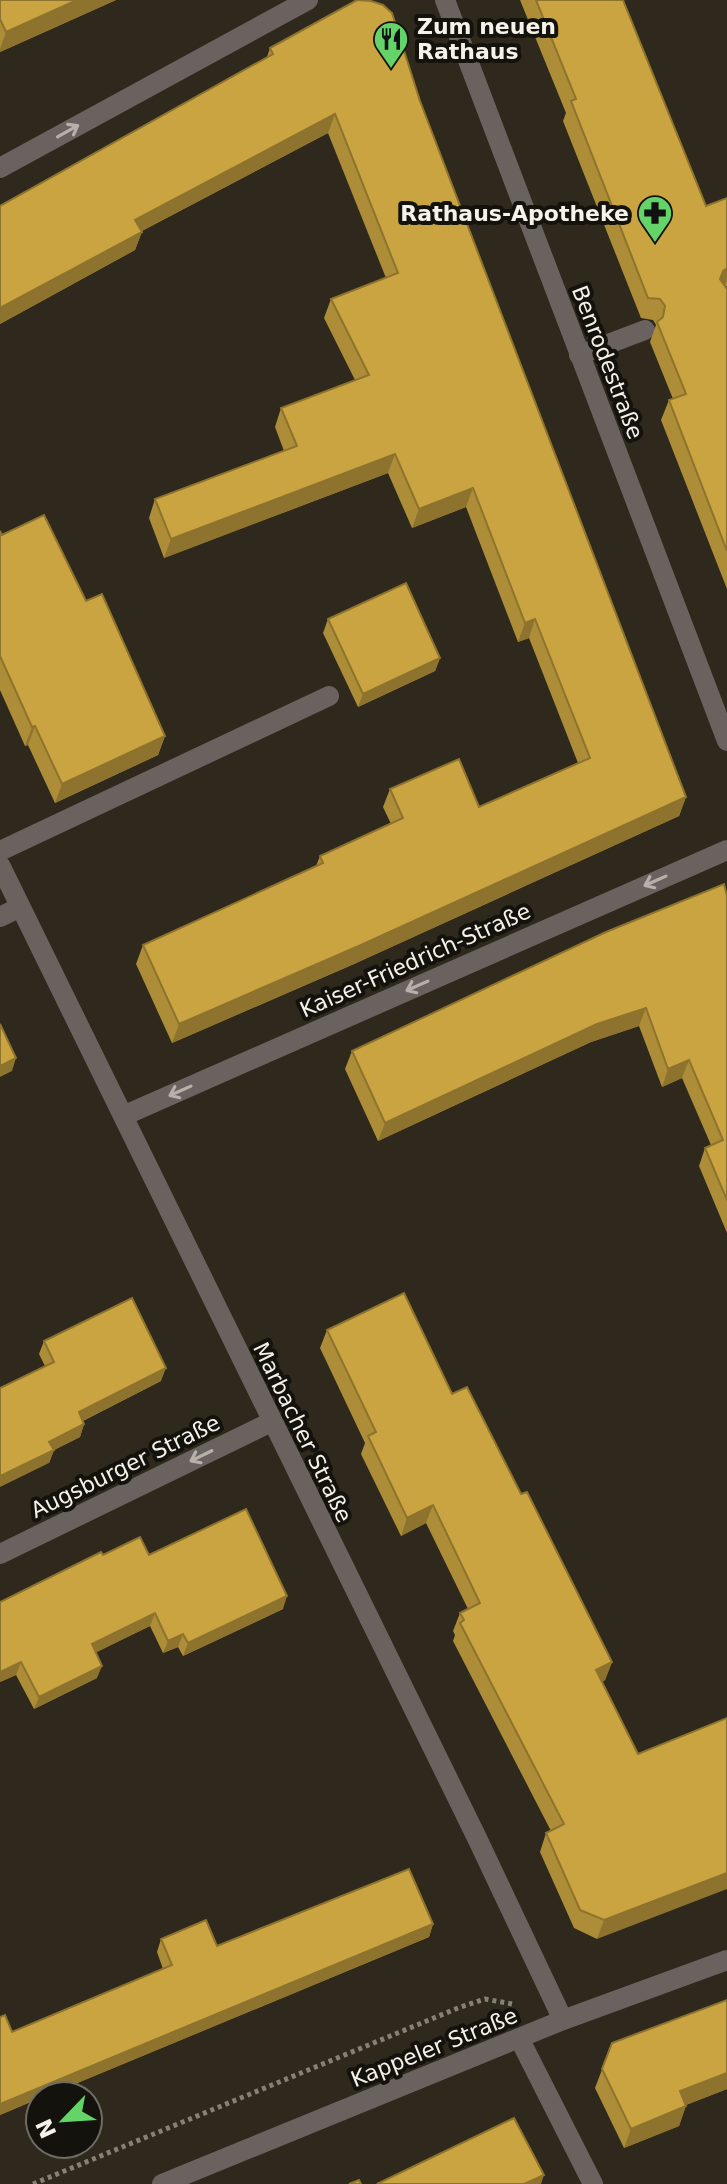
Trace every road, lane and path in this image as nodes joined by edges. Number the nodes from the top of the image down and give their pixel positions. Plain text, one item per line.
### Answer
1 (308, 0) edge
2 (445, 0) edge
3 (0, 168) edge
4 (645, 330) dead end
5 (579, 355) junction
6 (329, 696) dead end
7 (727, 741) edge
8 (727, 850) edge
9 (0, 851) edge
10 (0, 865) edge
11 (20, 907) junction
12 (0, 917) edge
13 (123, 1116) junction
14 (271, 1422) junction
15 (0, 1554) edge
16 (727, 1960) edge
17 (508, 2003) dead end
18 (563, 2020) junction
19 (519, 2038) junction
20 (33, 2184) edge
21 (162, 2184) edge
22 (593, 2184) edge

3 -> 1 street
2 - 5 street, Benrodestraße
4 - 5 street
5 - 7 street, Benrodestraße
6 - 9 street
8 -> 13 street, Kaiser-Friedrich-Straße
10 - 11 street, Marbacher Straße
11 - 12 street
11 - 13 street, Marbacher Straße
13 - 14 street, Marbacher Straße
14 -> 15 street, Augsburger Straße
14 - 18 street, Marbacher Straße
16 - 18 street, Kappeler Straße
17 - 20 path, Kappeler Straße
18 - 19 street, Kappeler Straße
19 - 21 street, Kappeler Straße
19 - 22 street

